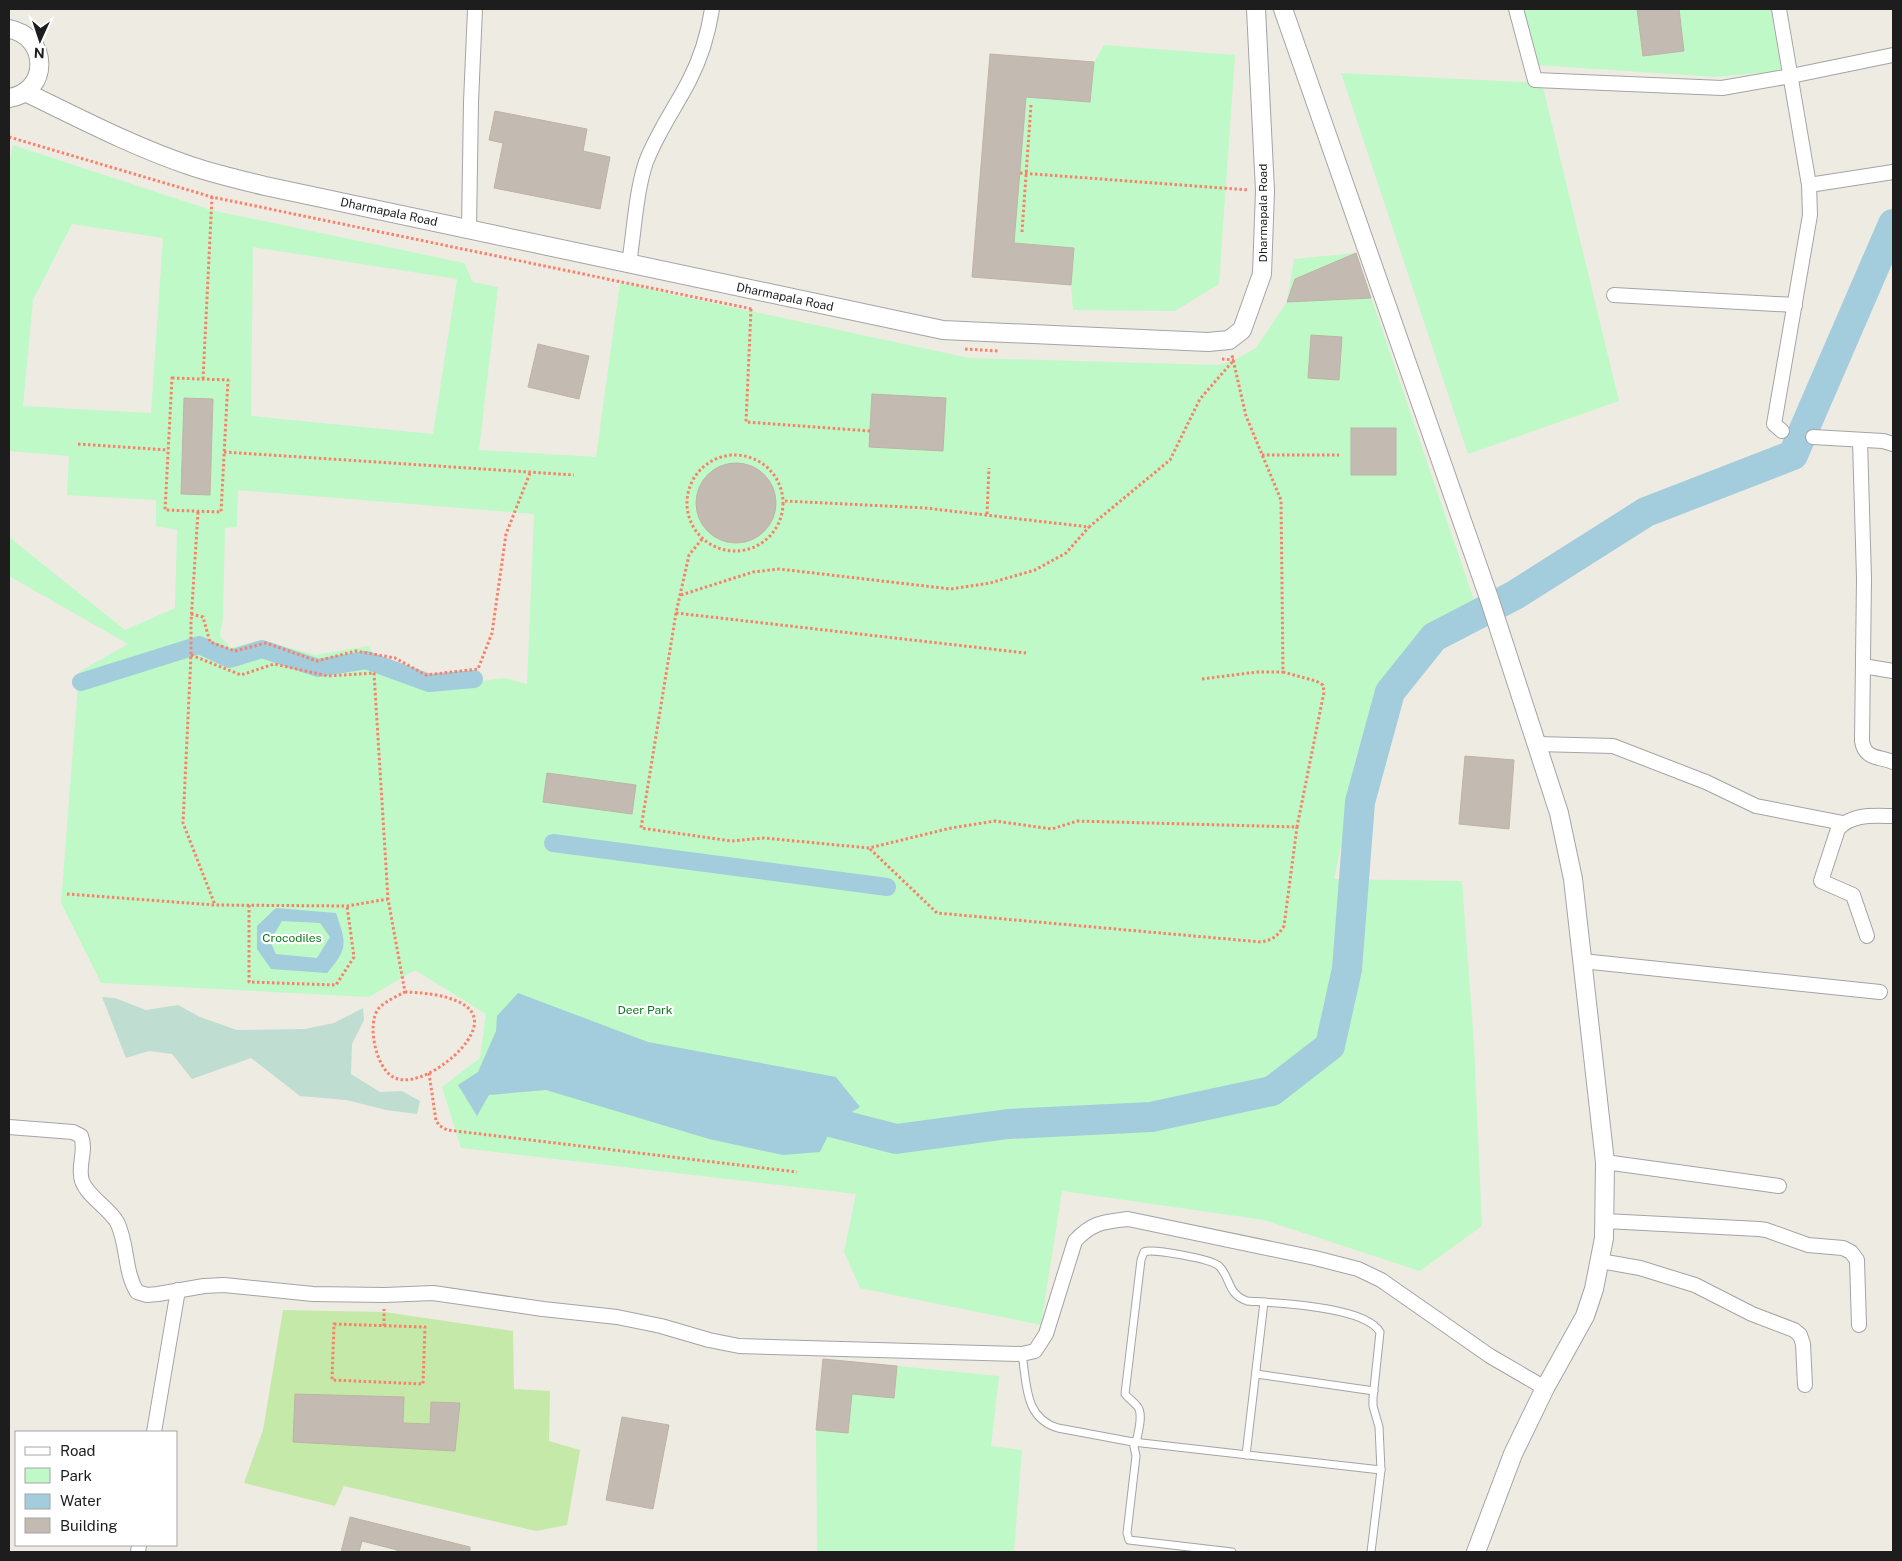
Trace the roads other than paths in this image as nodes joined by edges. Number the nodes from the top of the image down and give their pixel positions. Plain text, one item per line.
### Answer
1 (475, 9) edge
2 (712, 9) edge
3 (1256, 9) edge
4 (1283, 9) edge
5 (1516, 9) edge
6 (1779, 9) edge
7 (9, 28) edge
8 (1893, 55) edge
9 (1790, 76) junction
10 (25, 92) junction
11 (9, 98) edge
12 (1893, 172) edge
13 (1810, 185) junction
14 (469, 229) junction
15 (629, 264) junction
16 (1614, 295) dead end
17 (1795, 305) junction
18 (1782, 431) dead end
19 (1813, 436) dead end
20 (1860, 441) junction
21 (1893, 444) edge
22 (1863, 666) junction
23 (1893, 671) edge
24 (1537, 744) junction
25 (1893, 762) edge
26 (1893, 816) edge
27 (1843, 824) junction
28 (1867, 936) dead end
29 (1582, 961) junction
30 (1880, 992) dead end
31 (9, 1127) edge
32 (1606, 1162) junction
33 (1779, 1186) dead end
34 (1605, 1221) junction
35 (1600, 1260) junction
36 (178, 1290) junction
37 (1264, 1302) junction
38 (1859, 1325) dead end
39 (1022, 1354) junction
40 (1256, 1374) junction
41 (1805, 1385) dead end
42 (1545, 1388) junction
43 (1374, 1392) junction
44 (154, 1431) edge
45 (1135, 1442) junction
46 (1246, 1455) junction
47 (1381, 1470) junction
48 (1232, 1552) edge
49 (1371, 1552) edge
50 (1476, 1552) edge

1 - 14 street
2 - 15 street
3 - 15 street, Dharmapala Road
4 - 24 street
5 - 9 street
6 - 9 street
7 - 10 street
8 - 9 street
9 - 13 street
10 - 11 street
10 - 14 street, Dharmapala Road
12 - 13 street
13 - 17 street
14 - 15 street, Dharmapala Road
16 - 17 street
17 - 18 street
19 - 20 street
20 - 21 street
20 - 22 street
22 - 23 street
22 - 25 street
24 - 27 street
24 - 29 street
26 - 27 street
27 - 28 street
29 - 30 street
29 - 32 street
31 - 36 street
32 - 33 street
32 - 34 street
34 - 35 street
34 - 38 street
35 - 41 street
35 - 42 street
36 - 39 street
36 - 44 street
37 - 40 lane
37 - 43 lane
37 - 45 lane
39 - 42 street
39 - 45 lane
40 - 43 lane
40 - 46 lane
42 - 50 street
43 - 47 lane
45 - 46 lane
45 - 48 lane
46 - 47 lane
47 - 49 lane

